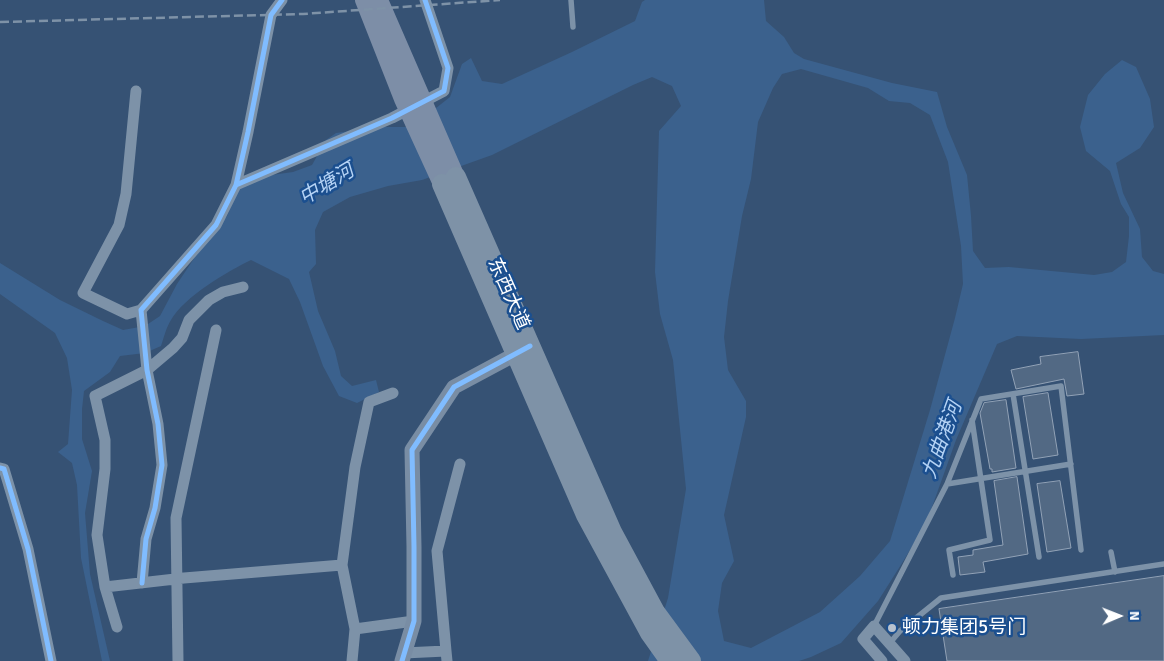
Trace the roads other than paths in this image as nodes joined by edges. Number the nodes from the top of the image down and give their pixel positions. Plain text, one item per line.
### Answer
1 (282, 0) edge
2 (364, 0) edge
3 (379, 0) edge
4 (425, 0) edge
5 (571, 0) edge
6 (573, 27) dead end
7 (136, 91) dead end
8 (411, 96) junction
9 (449, 180) joint
10 (236, 185) junction
11 (243, 287) dead end
12 (142, 314) junction
13 (216, 330) dead end
14 (523, 350) junction
15 (147, 370) junction
16 (394, 392) dead end
17 (1013, 394) junction
18 (972, 418) junction
19 (460, 464) dead end
20 (1071, 464) junction
21 (0, 468) edge
22 (1025, 471) junction
23 (981, 478) junction
24 (947, 484) junction
25 (1081, 550) dead end
26 (1111, 552) dead end
27 (1039, 557) dead end
28 (342, 564) junction
29 (1164, 564) edge
30 (1115, 572) junction
31 (953, 575) dead end
32 (176, 579) junction
33 (142, 583) junction
34 (105, 587) junction
35 (414, 621) junction
36 (874, 626) junction
37 (117, 627) dead end
38 (355, 629) junction
39 (889, 644) junction
40 (447, 656) edge
41 (403, 657) edge
42 (51, 661) edge
43 (178, 661) edge
44 (352, 661) edge
45 (670, 661) edge
46 (691, 661) edge
47 (882, 661) edge
48 (905, 661) edge

1 - 10 street
2 - 8 main road, 东西大道
3 - 8 main road, 东西大道
4 - 10 street
5 - 6 lane
7 - 12 street
8 - 9 main road, 东西大道
9 - 14 highway, 东西大道
10 - 12 street
11 - 15 street
12 - 15 street
13 - 32 street
14 - 35 street
14 - 45 highway, 东西大道
14 - 46 highway, 东西大道
15 - 33 street
15 - 34 street
16 - 28 street
17 - 18 lane
17 - 20 lane
17 - 22 lane
18 - 23 lane
18 - 24 lane
19 - 40 street
20 - 22 lane
20 - 25 lane
21 - 42 street
22 - 23 lane
22 - 27 lane
23 - 24 lane
23 - 31 lane
24 - 36 lane
26 - 30 lane
28 - 32 street
28 - 38 street
29 - 30 lane
30 - 39 lane
32 - 33 street
32 - 43 street
33 - 34 street
34 - 37 street
35 - 38 street
35 - 41 street
36 - 39 street
36 - 47 street
38 - 44 street
39 - 48 street
40 - 41 street

